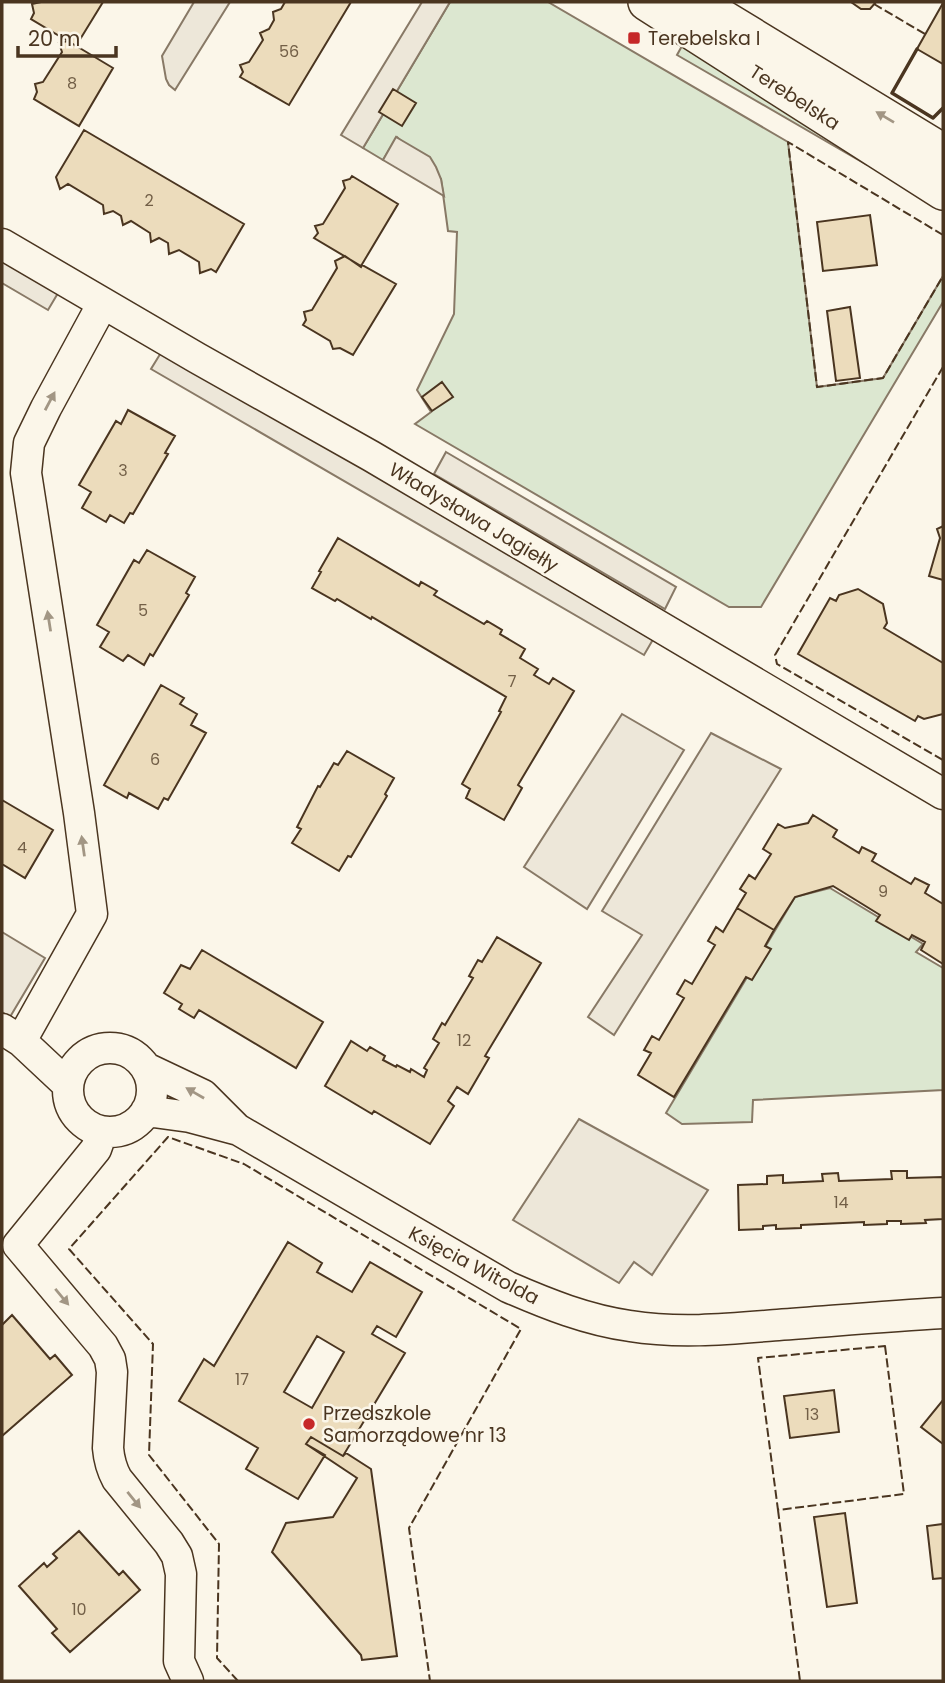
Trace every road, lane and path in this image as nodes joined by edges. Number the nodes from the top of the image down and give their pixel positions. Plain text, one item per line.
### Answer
1 (647, 2) edge
2 (695, 2) edge
3 (943, 153) edge
4 (943, 191) edge
5 (2, 244) edge
6 (103, 303) junction
7 (943, 794) edge
8 (11, 1035) edge
9 (86, 1055) junction
10 (146, 1068) junction
11 (68, 1085) junction
12 (146, 1111) junction
13 (237, 1129) junction
14 (102, 1132) junction
15 (943, 1313) edge
16 (188, 1681) edge

1 - 4 street, Terebelska
3 -> 2 street, Terebelska
5 - 6 street, Władysława Jagiełły
6 - 7 street, Władysława Jagiełły
8 -> 6 street
8 - 9 street
8 - 11 street
9 - 10 street
9 - 11 street
10 - 12 street
13 -> 10 street, Księcia Witolda
11 - 14 street
12 - 13 street, Księcia Witolda
12 - 14 street
13 - 15 street, Księcia Witolda
14 -> 16 street

